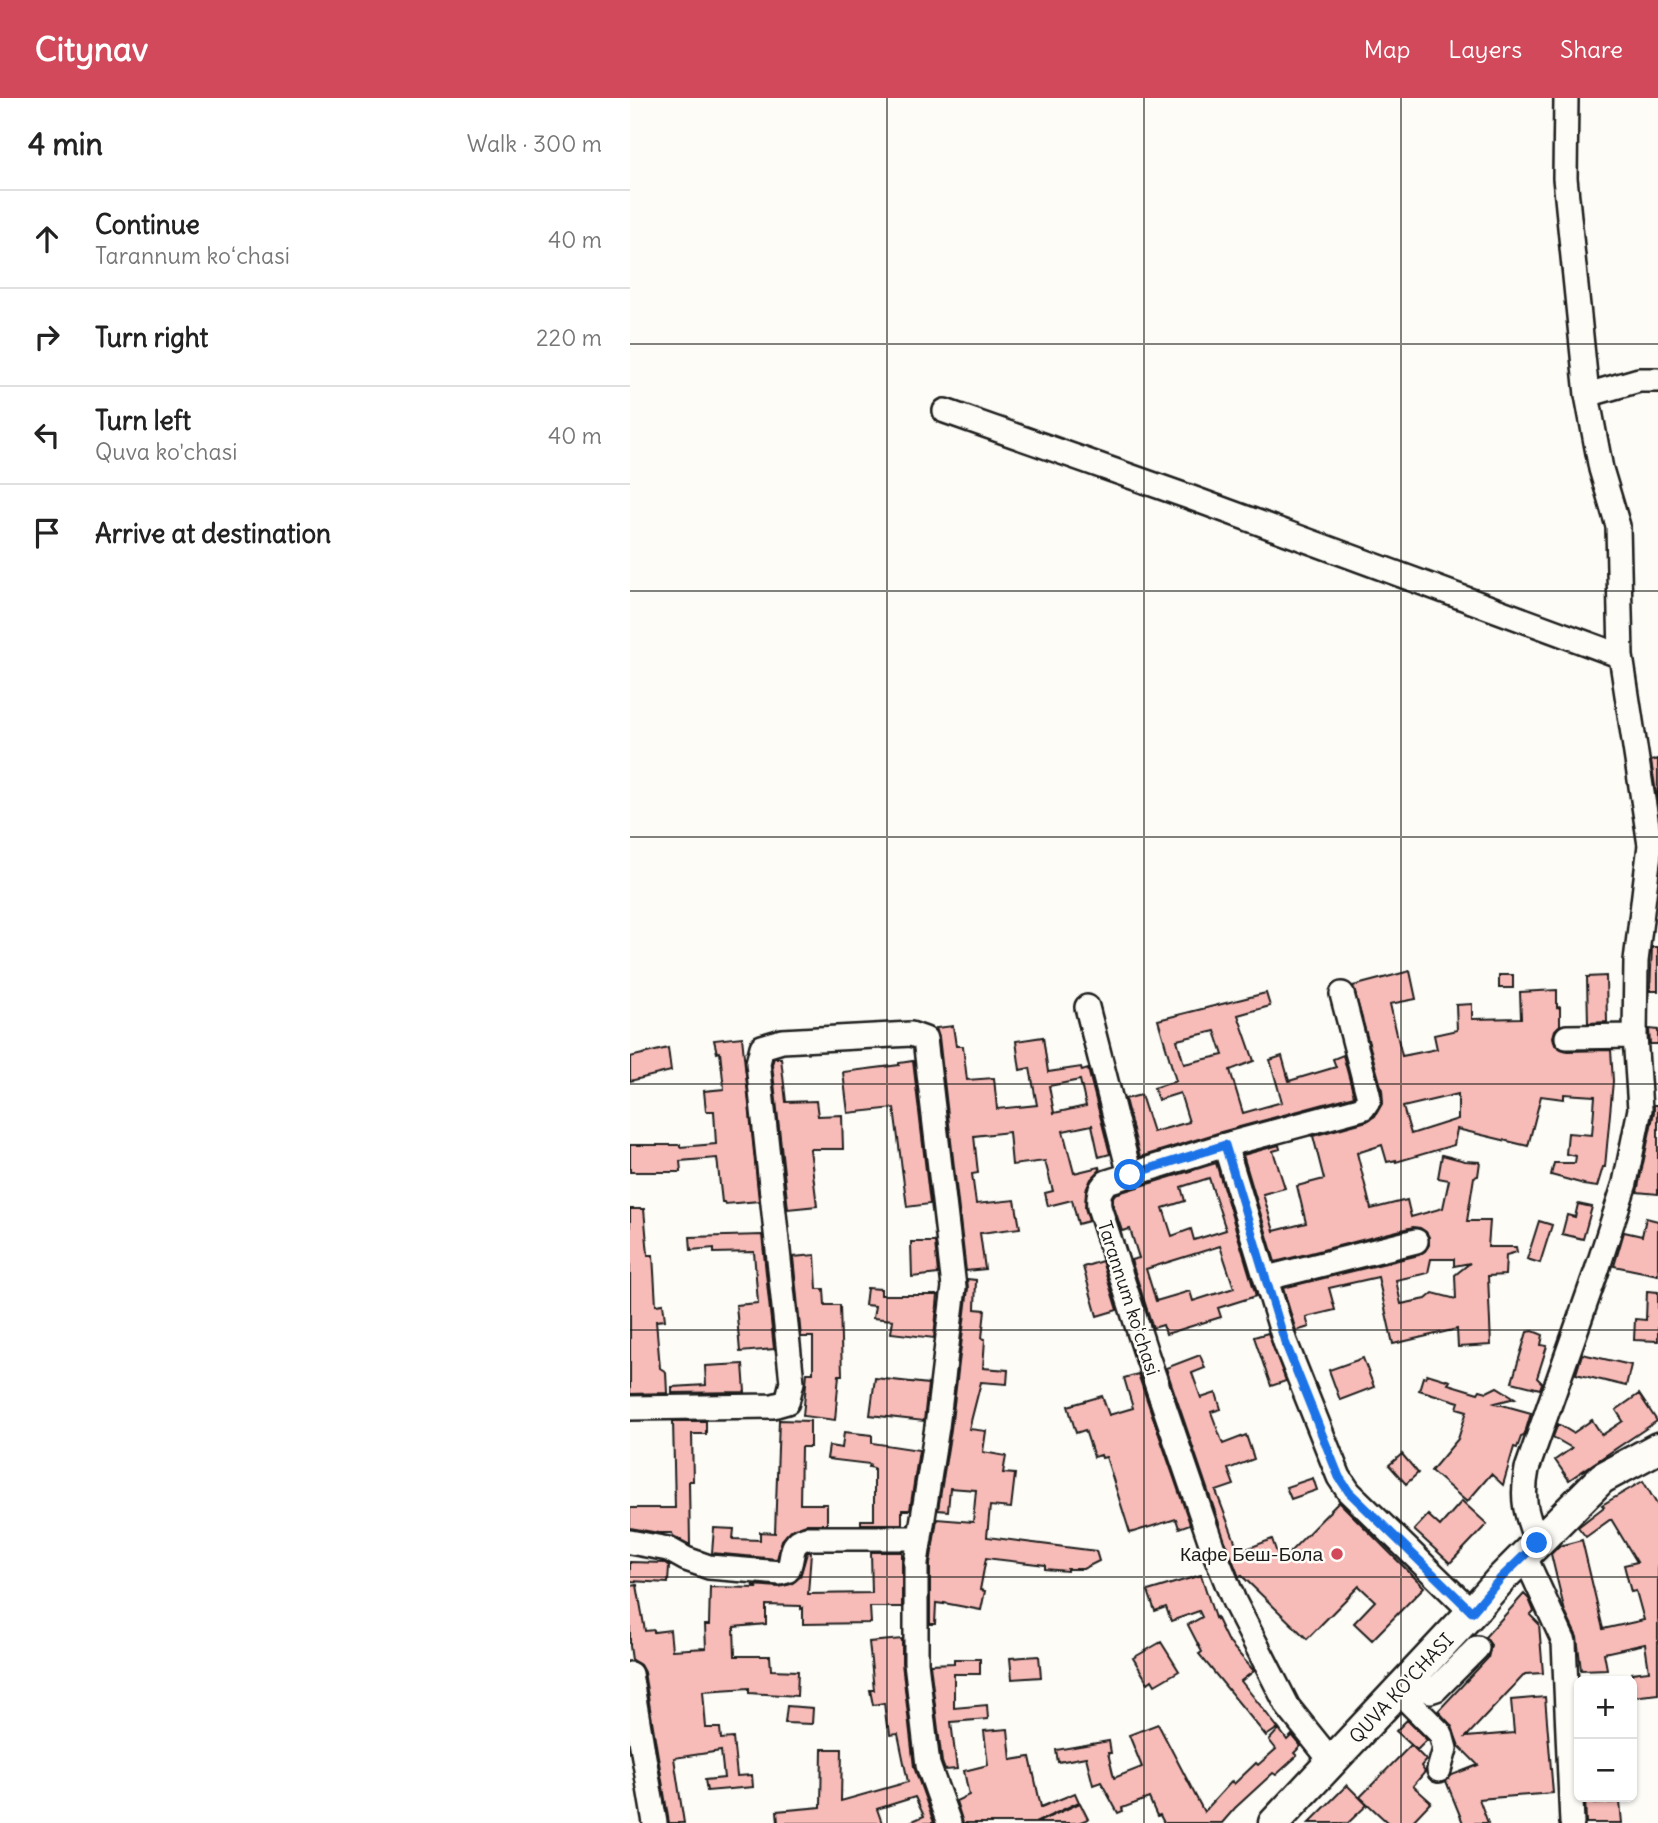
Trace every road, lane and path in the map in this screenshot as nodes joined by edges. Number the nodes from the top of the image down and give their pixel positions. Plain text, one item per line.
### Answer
1 (1566, 98) edge
2 (1658, 380) edge
3 (1587, 395) junction
4 (945, 411) dead end
5 (1621, 656) junction
6 (1654, 844) edge
7 (1342, 994) dead end
8 (1087, 1007) dead end
9 (1636, 1036) junction
10 (1567, 1037) dead end
11 (1225, 1145) junction
12 (1130, 1175) junction
13 (1416, 1241) dead end
14 (1267, 1278) junction
15 (630, 1408) edge
16 (1658, 1448) edge
17 (920, 1538) junction
18 (630, 1542) edge
19 (1531, 1549) junction
20 (1472, 1612) junction
21 (1477, 1648) dead end
22 (630, 1674) edge
23 (1405, 1684) junction
24 (1332, 1762) junction
25 (1439, 1770) dead end
26 (655, 1823) edge
27 (950, 1823) edge
28 (1274, 1823) edge
29 (1572, 1823) edge

1 - 3 street
2 - 3 street
3 - 5 street
4 - 5 street
5 - 6 street
6 - 9 street
7 - 11 street, Tarannum koʻchasi
8 - 12 street
9 - 10 street
9 - 19 street
11 - 12 street, Tarannum koʻchasi
11 - 14 street
12 - 24 street, Tarannum koʻchasi
13 - 14 street
14 - 20 street
15 - 17 street
16 - 19 main road, QUVA KO'CHASI
17 - 18 street
17 - 27 street
19 - 20 main road, QUVA KO'CHASI
19 - 29 street
20 - 23 main road, QUVA KO'CHASI
21 - 23 street
22 - 26 street
23 - 24 main road, QUVA KO'CHASI
23 - 25 street
24 - 28 main road, QUVA KO'CHASI

